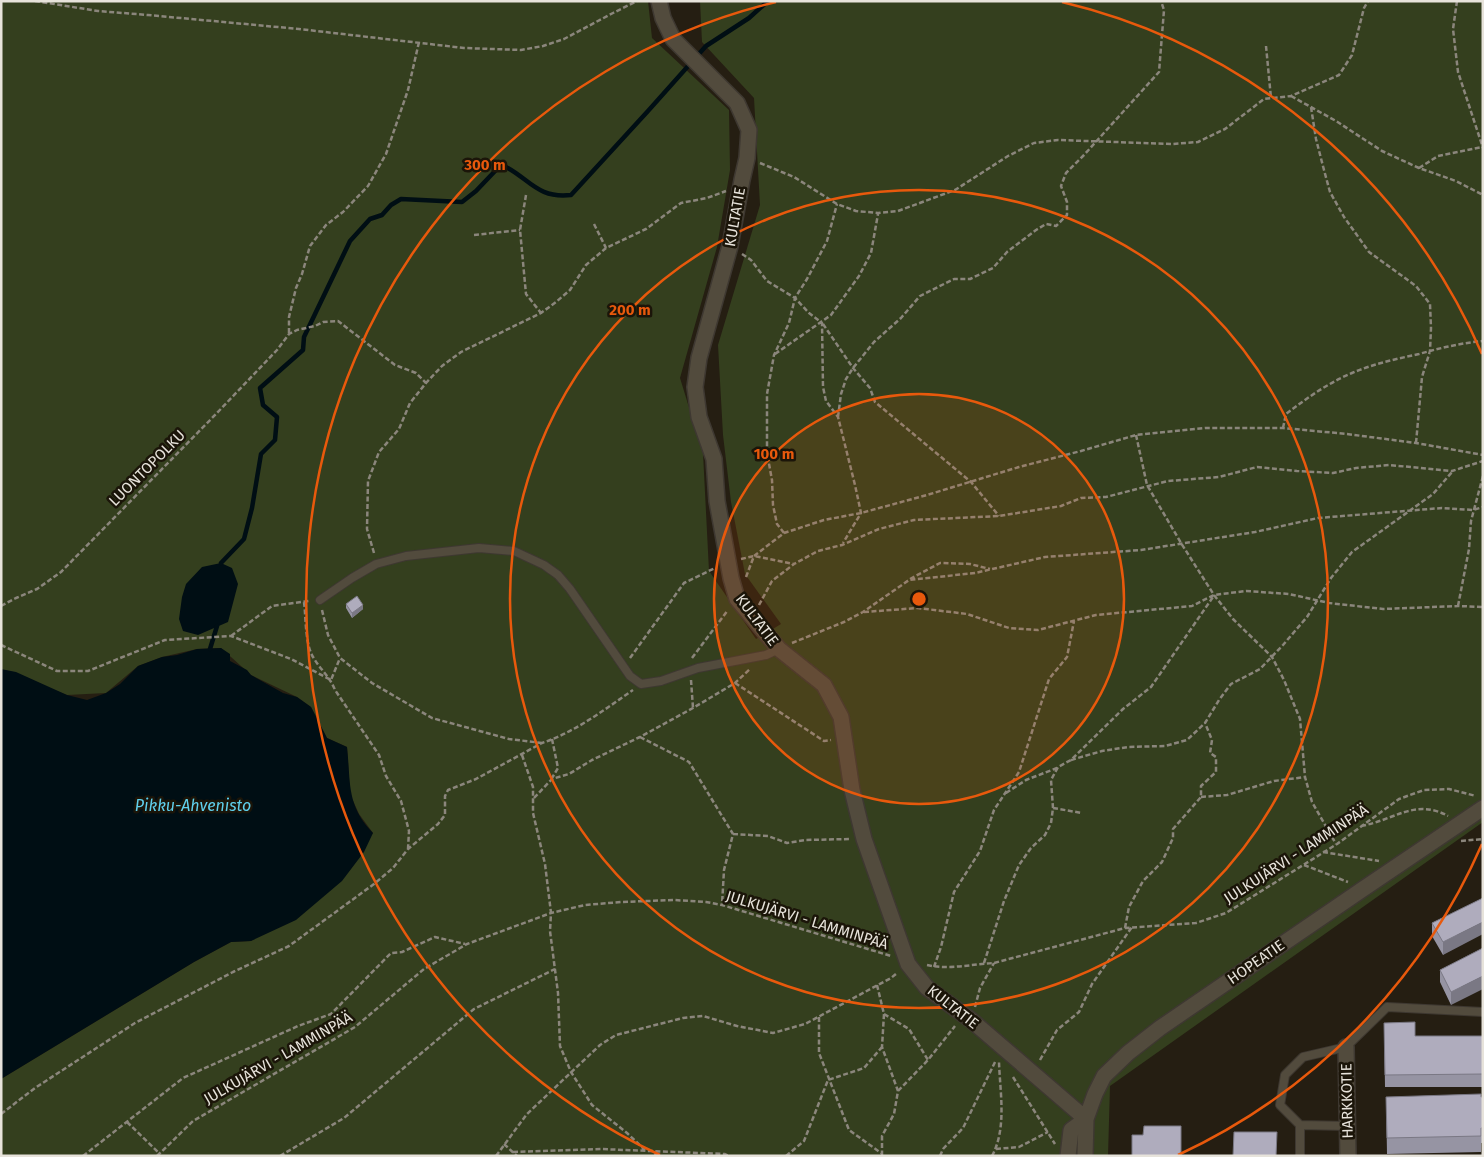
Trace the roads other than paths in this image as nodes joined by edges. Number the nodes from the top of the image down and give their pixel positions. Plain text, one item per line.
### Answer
1 (659, 1) edge
2 (320, 600) road end
3 (773, 652) junction
4 (1481, 803) edge
5 (1483, 1012) edge
6 (1346, 1047) junction
7 (1086, 1119) junction
8 (1300, 1125) junction
9 (1347, 1126) junction
10 (1063, 1152) edge
11 (1085, 1156) edge
12 (1300, 1156) edge
13 (1348, 1156) edge

1 - 3 street, KULTATIE
2 - 3 lane
3 - 7 street, KULTATIE
4 - 7 street, HOPEATIE
5 - 6 lane
6 - 8 lane
6 - 9 street, HARKKOTIE
7 - 10 street
7 - 11 street, HOPEATIE
8 - 9 lane
8 - 12 lane
9 - 13 street, HARKKOTIE

